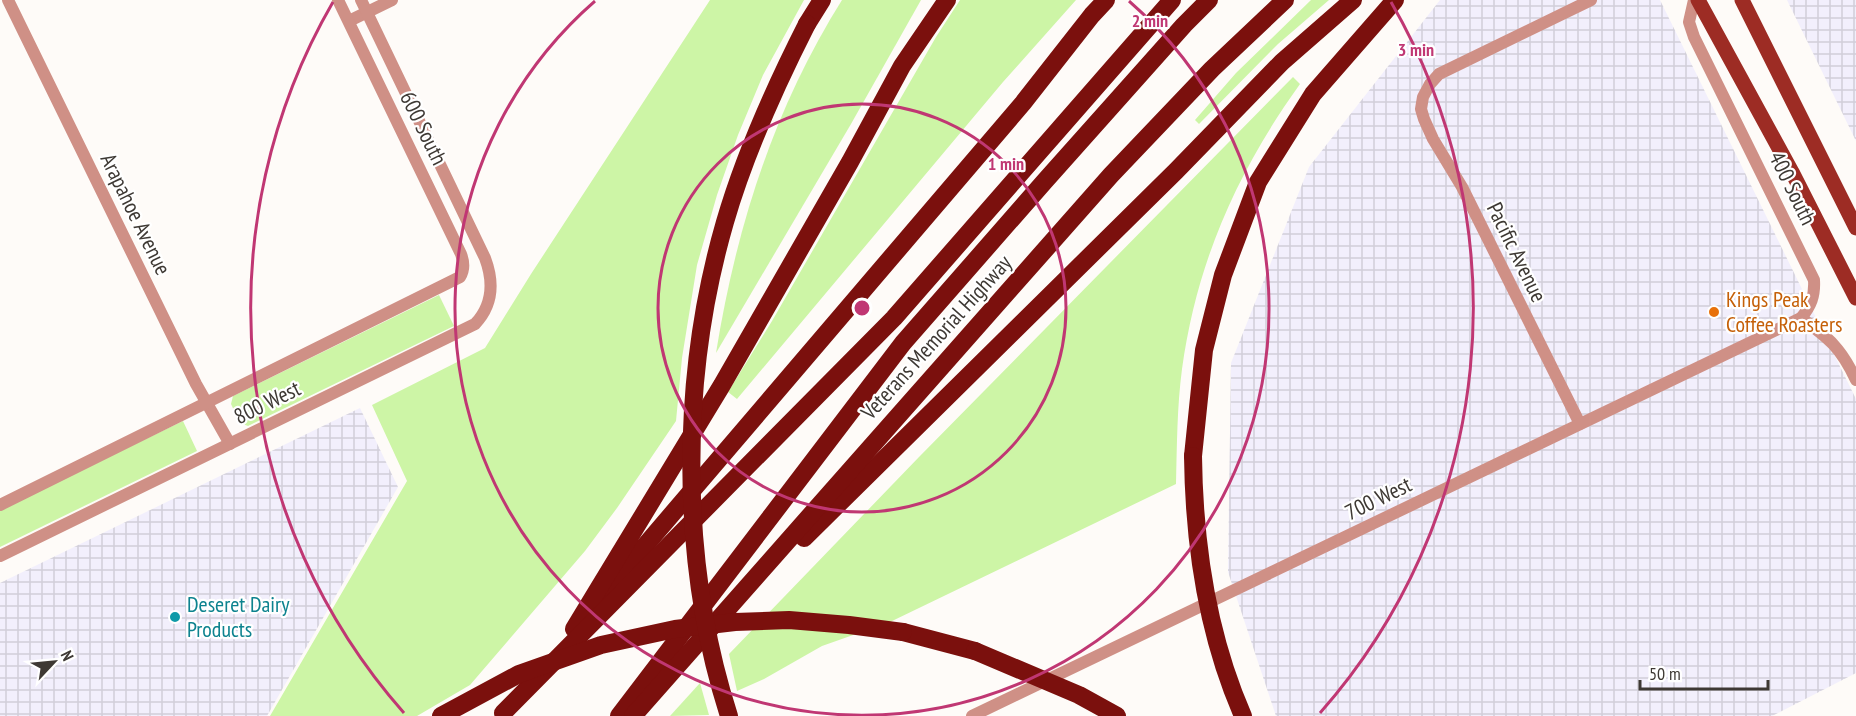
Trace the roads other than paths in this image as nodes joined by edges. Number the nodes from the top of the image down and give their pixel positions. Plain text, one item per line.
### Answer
1 (8, 0) edge
2 (338, 0) edge
3 (361, 0) edge
4 (392, 0) edge
5 (822, 0) edge
6 (947, 0) edge
7 (1106, 0) edge
8 (1172, 0) edge
9 (1209, 0) edge
10 (1285, 0) edge
11 (1353, 0) edge
12 (1395, 0) edge
13 (1591, 0) edge
14 (1696, 0) edge
15 (1742, 0) edge
16 (367, 12) junction
17 (349, 21) junction
18 (1856, 228) edge
19 (480, 245) joint
20 (460, 276) joint
21 (1856, 298) edge
22 (1801, 318) junction
23 (1856, 380) edge
24 (205, 403) junction
25 (1580, 424) junction
26 (230, 444) junction
27 (0, 505) edge
28 (0, 556) edge
29 (574, 629) junction
30 (684, 658) junction
31 (501, 715) edge
32 (441, 716) edge
33 (619, 716) edge
34 (633, 716) edge
35 (729, 716) edge
36 (972, 716) edge
37 (1117, 716) edge
38 (1243, 716) edge

1 - 24 street, Arapahoe Avenue
2 - 17 street, 600 South
3 - 16 street, 600 South
4 - 16 street
5 - 35 highway, bridge
6 - 29 highway
7 - 29 highway
8 - 31 highway
9 - 33 highway
10 - 30 highway, Veterans Memorial Highway
11 - 30 highway
12 - 38 highway, bridge
13 - 25 street, Pacific Avenue
14 - 21 main road, 400 South
14 - 22 street, 400 South
15 - 18 main road, 400 South
16 - 17 street
16 - 19 street, 600 South
17 - 20 street, 600 South
19 - 26 street, 800 West
20 - 24 street, 800 West
22 - 23 street
22 - 25 street, 700 West
24 - 26 street, Arapahoe Avenue
24 - 27 street, 800 West
25 - 36 street, 700 West
26 - 28 street, 800 West
29 - 31 highway
30 - 34 highway, Veterans Memorial Highway
32 - 37 highway, bridge

